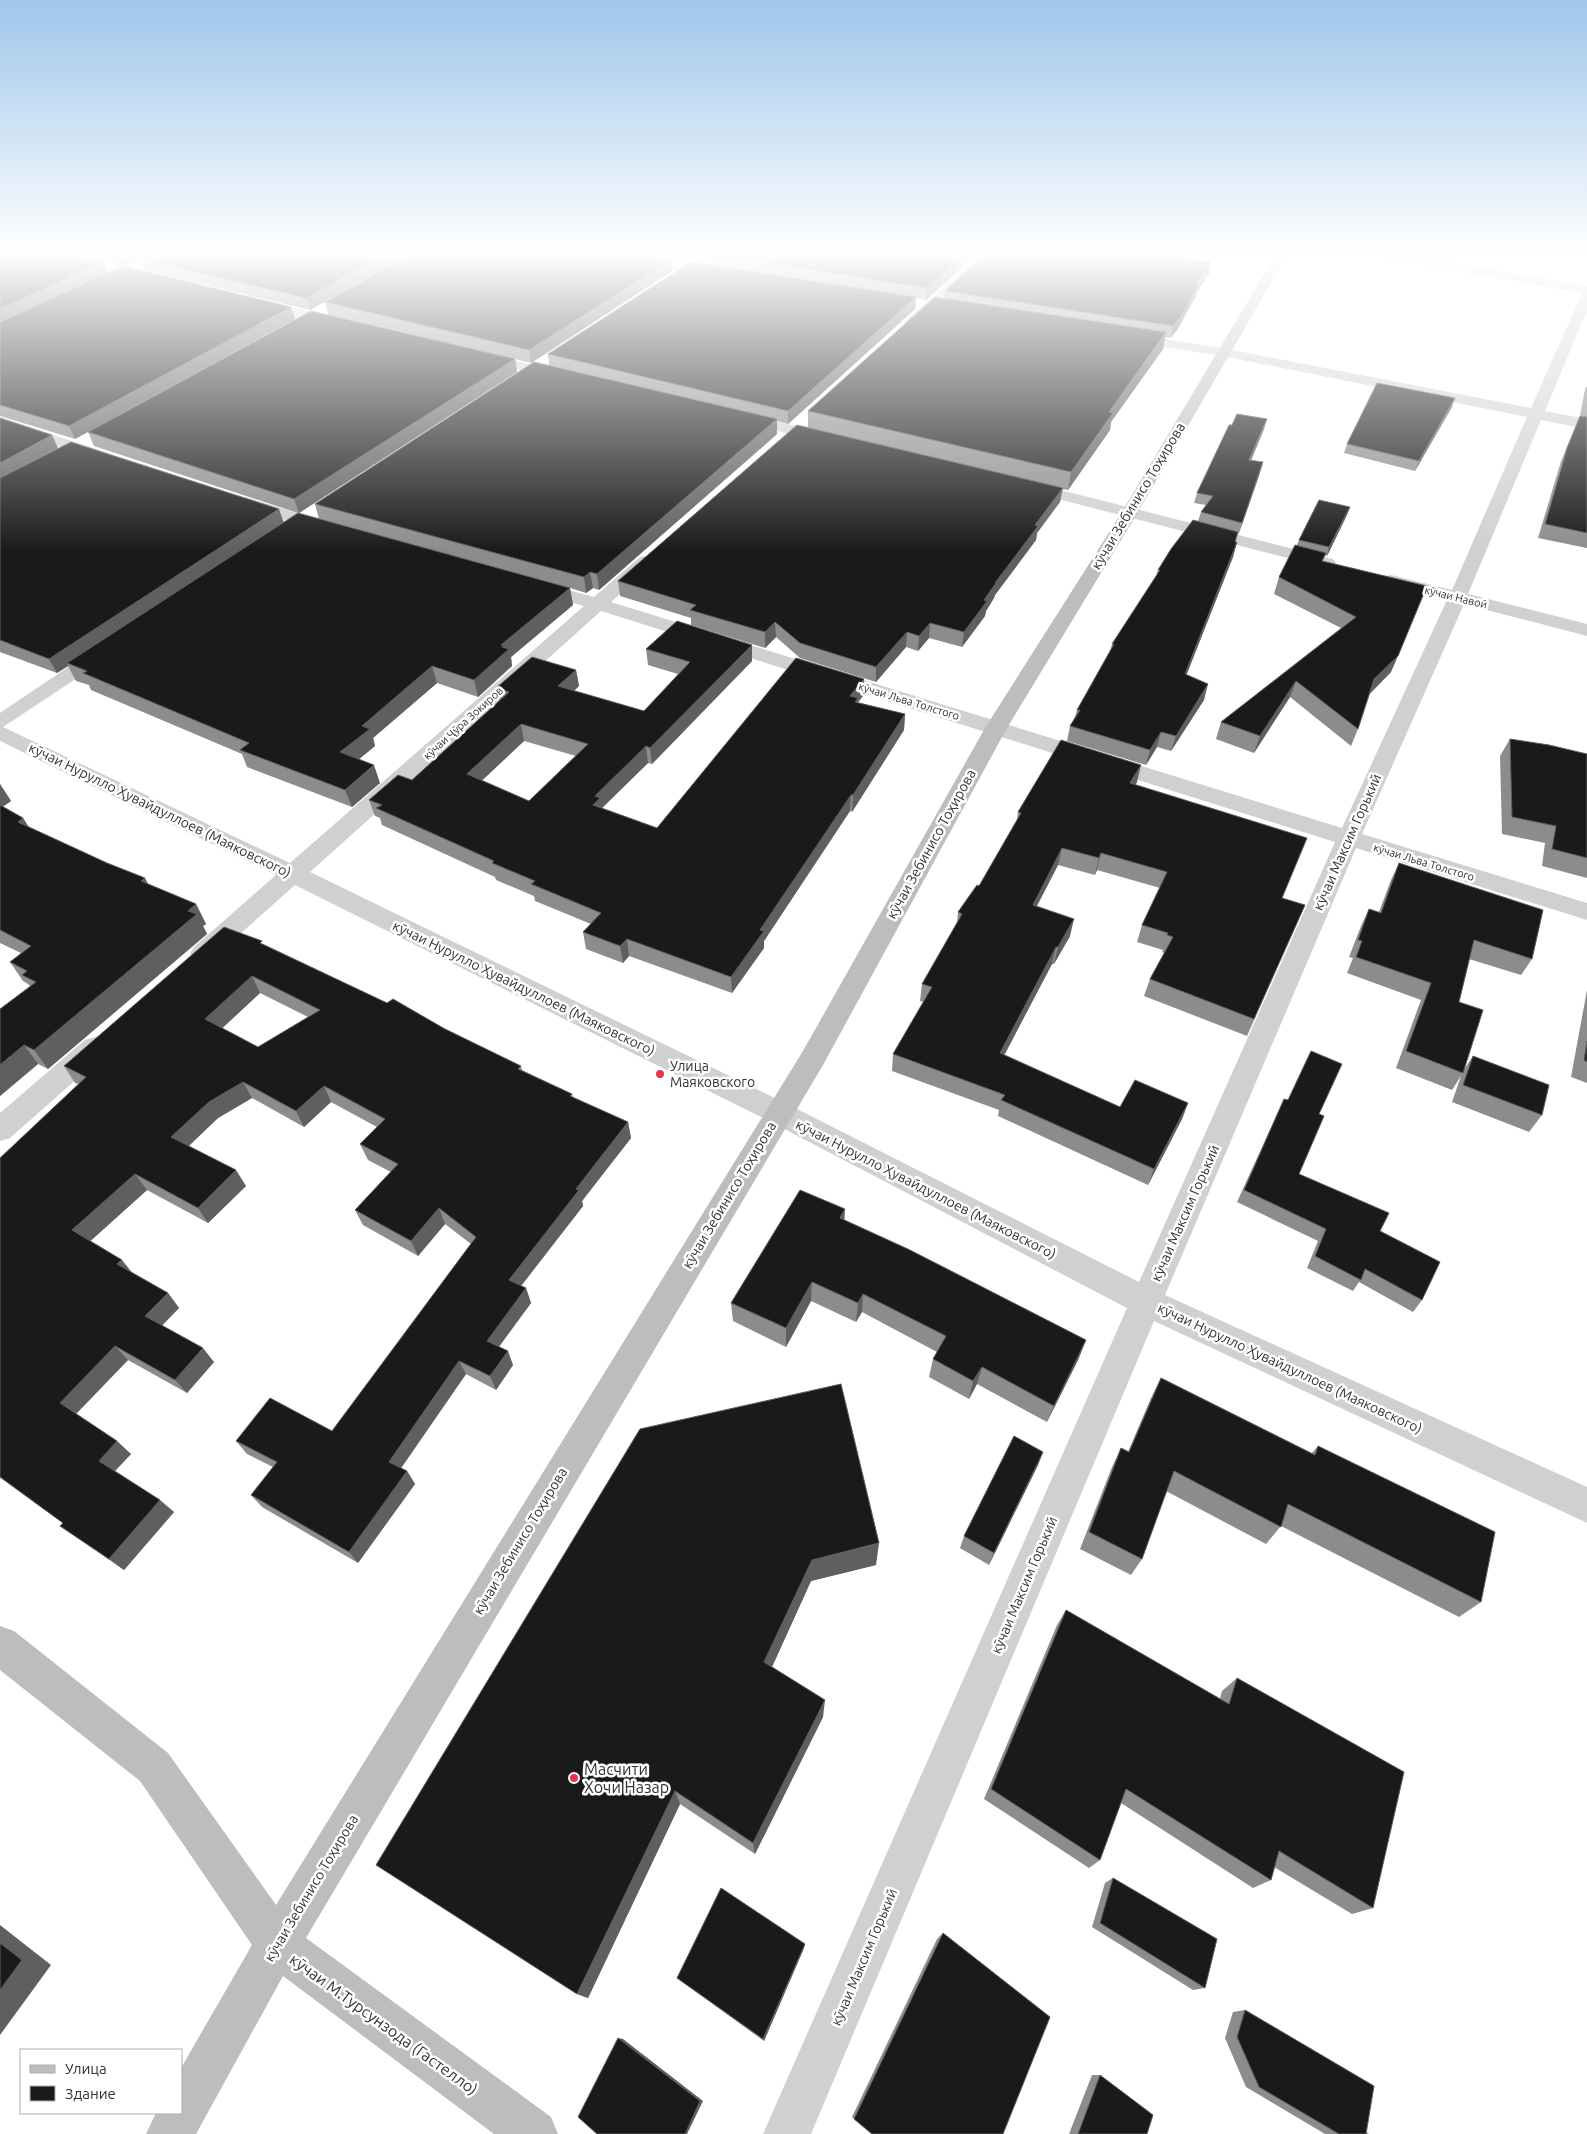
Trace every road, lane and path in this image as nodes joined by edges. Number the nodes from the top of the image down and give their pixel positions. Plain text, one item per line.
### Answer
1 (1222, 352) joint
2 (1563, 352) edge
3 (467, 353) edge
4 (550, 358) edge
5 (534, 369) junction
6 (572, 378) edge
7 (517, 380) edge
8 (727, 414) edge
9 (1536, 414) junction
10 (0, 422) edge
11 (1587, 424) edge
12 (92, 437) edge
13 (842, 442) edge
14 (74, 447) junction
15 (58, 456) edge
16 (122, 462) edge
17 (1006, 482) edge
18 (226, 496) edge
19 (318, 510) edge
20 (1130, 512) junction
21 (301, 521) junction
22 (285, 532) edge
23 (349, 534) edge
24 (663, 546) edge
25 (1342, 567) edge
26 (1381, 577) edge
27 (521, 583) edge
28 (1458, 597) junction
29 (597, 604) junction
30 (1587, 630) edge
31 (114, 646) edge
32 (0, 722) edge
33 (996, 728) junction
34 (0, 733) edge
35 (1348, 839) junction
36 (294, 874) junction
37 (1587, 912) edge
38 (188, 966) edge
39 (113, 1031) edge
40 (779, 1113) junction
41 (0, 1130) edge
42 (1146, 1302) junction
43 (1587, 1505) edge
44 (0, 1645) edge
45 (277, 1944) junction
46 (182, 2113) edge
47 (181, 2114) edge
48 (170, 2134) edge
49 (534, 2134) edge
50 (787, 2134) edge

1 - 9 street
1 - 20 main road, кӯчаи Зебинисо Тоҳирова
2 - 9 street, кӯчаи Максим Горький
3 - 5 street
4 - 5 street
5 - 6 street
5 - 7 street
8 - 13 street
9 - 11 street
9 - 28 street, кӯчаи Максим Горький
10 - 14 street
12 - 14 street
14 - 15 street
14 - 16 street
17 - 20 street
18 - 21 street
19 - 21 street
20 - 25 street
20 - 33 main road, кӯчаи Зебинисо Тоҳирова
21 - 22 street
21 - 23 street
24 - 29 street, кӯчаи Ҷӯра Зокиров
26 - 28 street, кӯчаи Навоӣ
27 - 29 street, кӯчаи Льва Толстого
28 - 30 street, кӯчаи Навоӣ
28 - 35 street, кӯчаи Максим Горький
29 - 33 street, кӯчаи Льва Толстого
29 - 36 street, кӯчаи Ҷӯра Зокиров
31 - 32 street
33 - 35 street, кӯчаи Льва Толстого
33 - 40 main road, кӯчаи Зебинисо Тоҳирова
34 - 36 street, кӯчаи Нурулло Ҳувайдуллоев (Маяковского)
35 - 37 street, кӯчаи Льва Толстого
35 - 42 street, кӯчаи Максим Горький
36 - 38 street, кӯчаи Ҷӯра Зокиров
36 - 40 street, кӯчаи Нурулло Ҳувайдуллоев (Маяковского)
39 - 41 street
40 - 42 street, кӯчаи Нурулло Ҳувайдуллоев (Маяковского)
40 - 45 main road, кӯчаи Зебинисо Тоҳирова
42 - 43 street, кӯчаи Нурулло Ҳувайдуллоев (Маяковского)
42 - 50 street, кӯчаи Максим Горький
44 - 45 main road, кӯчаи М.Турсунзода (Гастелло)
45 - 46 main road, кӯчаи Зебинисо Тоҳирова
45 - 49 main road, кӯчаи М.Турсунзода (Гастелло)
47 - 48 main road, кӯчаи Зебинисо Тоҳирова

